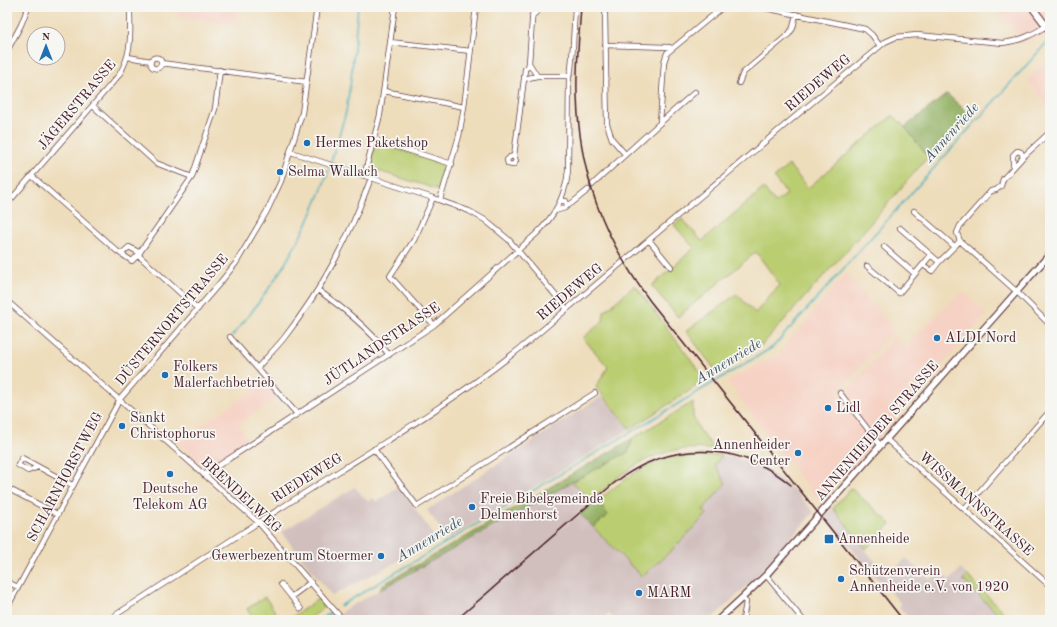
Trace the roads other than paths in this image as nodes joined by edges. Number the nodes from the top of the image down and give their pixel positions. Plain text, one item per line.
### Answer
1 (28, 7) edge
2 (130, 7) edge
3 (317, 7) edge
4 (395, 7) edge
5 (476, 7) edge
6 (532, 7) edge
7 (542, 7) edge
8 (575, 7) edge
9 (722, 7) edge
10 (760, 7) edge
11 (1032, 7) edge
12 (605, 14) dead end
13 (796, 14) junction
14 (532, 16) junction
15 (1048, 28) edge
16 (390, 42) junction
17 (605, 45) junction
18 (880, 46) junction
19 (672, 48) junction
20 (7, 50) edge
21 (471, 51) junction
22 (128, 58) junction
23 (151, 61) junction
24 (529, 63) junction
25 (161, 64) junction
26 (220, 70) junction
27 (537, 76) junction
28 (569, 76) junction
29 (524, 79) junction
30 (307, 82) junction
31 (739, 83) dead end
32 (384, 91) junction
33 (695, 92) dead end
34 (93, 106) junction
35 (464, 107) junction
36 (660, 123) junction
37 (1048, 134) dead end
38 (373, 139) junction
39 (291, 152) junction
40 (625, 154) junction
41 (514, 156) dead end
42 (1023, 157) junction
43 (452, 164) junction
44 (1013, 167) junction
45 (32, 176) junction
46 (192, 176) junction
47 (364, 176) junction
48 (371, 178) junction
49 (592, 185) dead end
50 (588, 190) dead end
51 (433, 198) junction
52 (440, 200) junction
53 (560, 201) junction
54 (7, 204) edge
55 (567, 206) junction
56 (555, 211) junction
57 (914, 211) dead end
58 (900, 228) dead end
59 (649, 240) junction
60 (960, 241) junction
61 (954, 246) junction
62 (884, 247) dead end
63 (518, 251) junction
64 (121, 254) junction
65 (139, 254) junction
66 (1050, 254) edge
67 (931, 255) junction
68 (940, 262) junction
69 (923, 265) junction
70 (867, 266) dead end
71 (671, 267) dead end
72 (915, 274) junction
73 (318, 290) junction
74 (1016, 291) junction
75 (7, 301) edge
76 (198, 309) junction
77 (567, 309) junction
78 (434, 325) junction
79 (1050, 325) edge
80 (230, 337) dead end
81 (389, 355) junction
82 (258, 368) junction
83 (595, 393) dead end
84 (840, 393) dead end
85 (120, 399) junction
86 (1050, 411) edge
87 (297, 414) junction
88 (886, 439) junction
89 (880, 445) junction
90 (374, 449) junction
91 (38, 467) dead end
92 (204, 475) junction
93 (72, 485) junction
94 (7, 488) edge
95 (964, 509) junction
96 (57, 514) junction
97 (258, 522) junction
98 (766, 575) junction
99 (7, 582) edge
100 (311, 582) junction
101 (281, 584) dead end
102 (1050, 586) edge
103 (18, 587) junction
104 (291, 597) junction
105 (742, 598) junction
106 (7, 608) edge
107 (301, 609) dead end
108 (108, 620) edge
109 (343, 620) edge
110 (718, 620) edge
111 (743, 620) edge
112 (803, 620) edge

1 - 20 street
2 - 22 street, JÄGERSTRASSE
3 - 30 street, DÜSTERNORTSTRASSE
4 - 16 street
5 - 21 street
6 - 14 street
7 - 14 street
8 - 28 street, JÜTLANDSTRASSE
9 - 19 street
10 - 13 street
11 - 15 main road
12 - 17 street
13 - 18 street
13 - 31 street
14 - 24 street
15 - 18 street, RIEDEWEG
16 - 21 street
16 - 32 street
17 - 19 street
17 - 40 street
18 - 59 street, RIEDEWEG
19 - 36 street
21 - 35 street
22 - 23 street
22 - 34 street, JÄGERSTRASSE
23 - 25 street
23 - 25 street
24 - 27 street
24 - 29 street
25 - 26 street
26 - 30 street
26 - 46 street
27 - 28 street
27 - 29 street
28 - 53 street, JÜTLANDSTRASSE
29 - 41 street
30 - 39 street, DÜSTERNORTSTRASSE
32 - 35 street
32 - 38 street
33 - 36 street
34 - 45 street, JÄGERSTRASSE
34 - 46 street
35 - 43 street
36 - 40 street
37 - 42 street
38 - 43 street
38 - 47 street
39 - 47 street
39 - 76 street, DÜSTERNORTSTRASSE
40 - 49 street
42 - 44 street
42 - 44 street
43 - 52 street
44 - 60 street
45 - 54 street, JÄGERSTRASSE
45 - 64 street
46 - 65 street
47 - 48 street
48 - 51 street
48 - 73 street
50 - 55 street
51 - 52 street
51 - 78 street
52 - 63 street
53 - 55 street
53 - 56 street, JÜTLANDSTRASSE
55 - 56 street
56 - 63 street, JÜTLANDSTRASSE
57 - 61 street
58 - 67 street
59 - 71 street
59 - 77 street, RIEDEWEG
60 - 61 street
60 - 74 street
61 - 68 street
62 - 72 street
63 - 77 street
63 - 78 street, JÜTLANDSTRASSE
64 - 65 street
64 - 65 street
65 - 76 street
66 - 74 street, ANNENHEIDER STRASSE
67 - 68 street
67 - 69 street
68 - 69 street
69 - 72 street
70 - 72 street
73 - 81 street
73 - 82 street
74 - 79 street
74 - 88 street, ANNENHEIDER STRASSE
75 - 85 street, BRENDELWEG
76 - 85 street, DÜSTERNORTSTRASSE
77 - 90 street, RIEDEWEG
78 - 81 street, JÜTLANDSTRASSE
80 - 82 street
81 - 87 street, JÜTLANDSTRASSE
82 - 87 street
83 - 90 street
84 - 89 street
85 - 92 street, BRENDELWEG
85 - 93 street, SCHARNHORSTWEG
86 - 95 street
87 - 92 street, JÜTLANDSTRASSE
88 - 89 street, ANNENHEIDER STRASSE
88 - 95 street, WISSMANNSTRASSE
89 - 98 street, ANNENHEIDER STRASSE
90 - 97 street, RIEDEWEG
91 - 93 street
92 - 97 street, BRENDELWEG
93 - 96 street, SCHARNHORSTWEG
94 - 96 street
95 - 102 street, WISSMANNSTRASSE
96 - 103 street, SCHARNHORSTWEG
97 - 100 street, BRENDELWEG
97 - 108 street, RIEDEWEG
98 - 105 street, ANNENHEIDER STRASSE
98 - 112 street
99 - 103 street
100 - 104 street
100 - 109 street, BRENDELWEG
101 - 104 street
103 - 106 street, SCHARNHORSTWEG
104 - 107 street
105 - 110 street, ANNENHEIDER STRASSE
105 - 111 street

